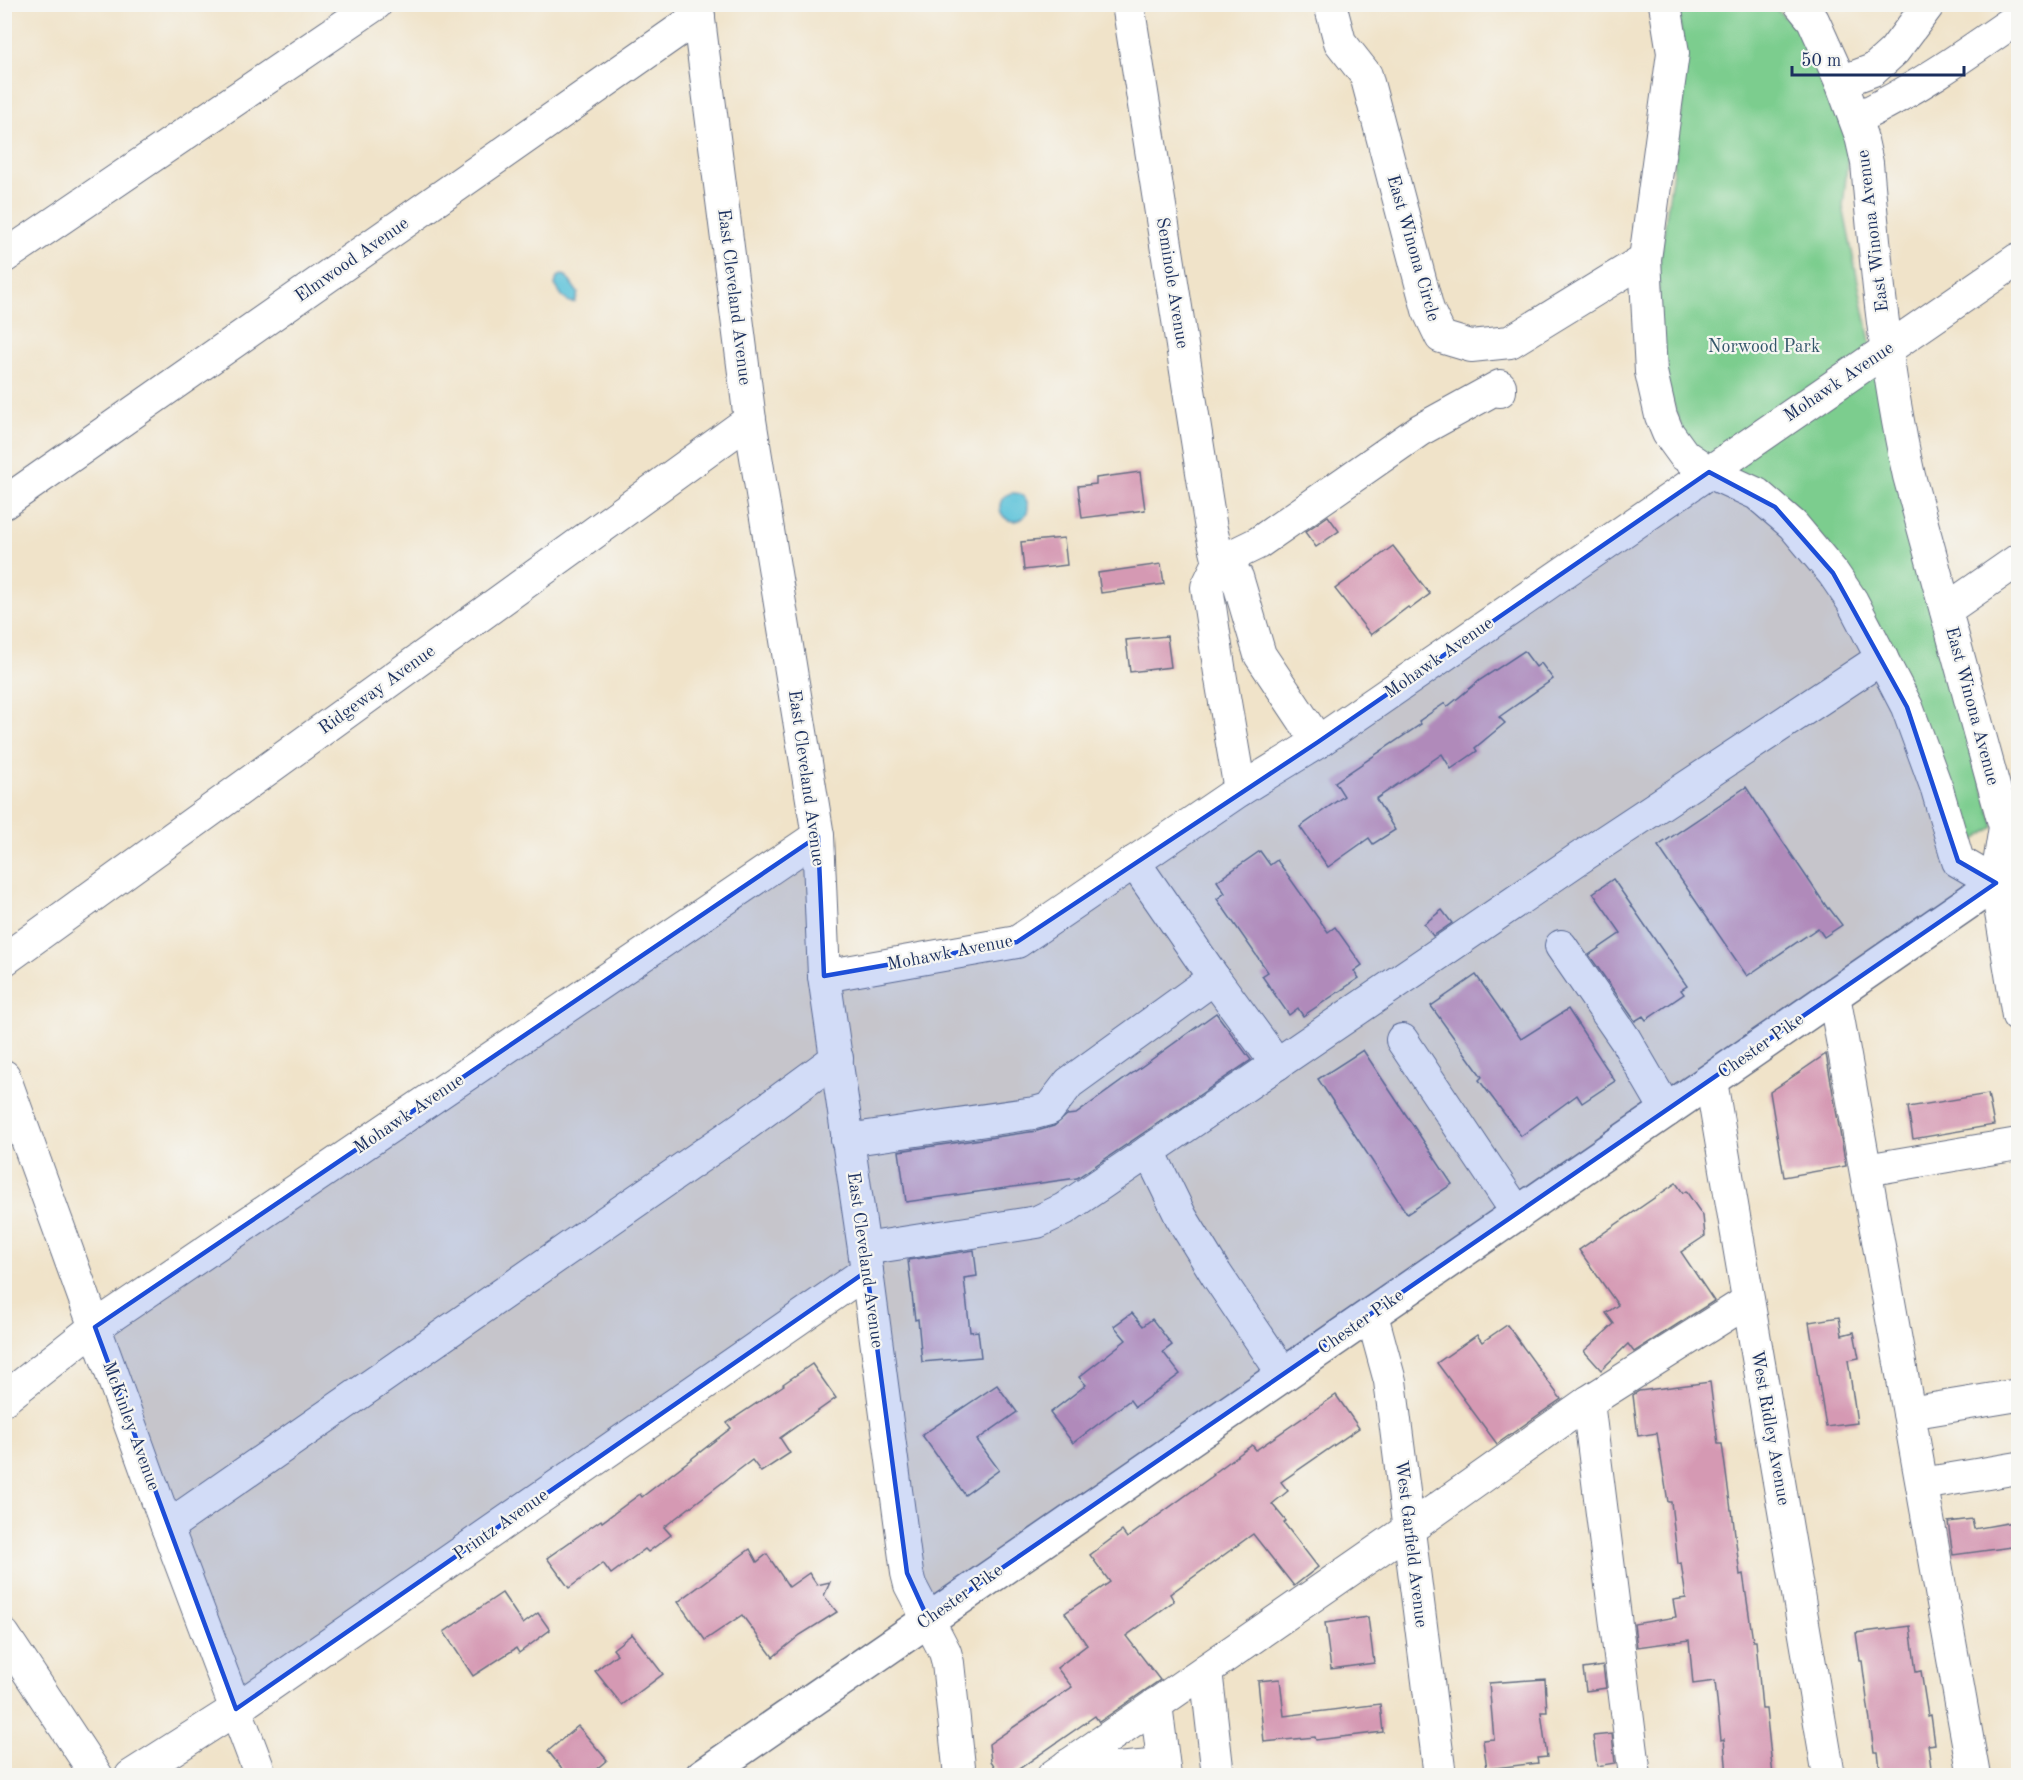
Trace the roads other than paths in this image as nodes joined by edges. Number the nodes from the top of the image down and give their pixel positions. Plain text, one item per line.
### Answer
1 (376, 4) edge
2 (1128, 4) edge
3 (1330, 4) edge
4 (1665, 4) edge
5 (1929, 4) edge
6 (698, 10) edge
7 (1809, 10) edge
8 (2019, 18) edge
9 (1841, 82) junction
10 (1855, 119) junction
11 (4, 257) edge
12 (1645, 259) junction
13 (2019, 259) edge
14 (1887, 349) junction
15 (1500, 391) dead end
16 (750, 420) junction
17 (1709, 471) junction
18 (4, 503) edge
19 (2019, 560) edge
20 (1219, 562) junction
21 (1946, 610) junction
22 (1882, 658) junction
23 (1318, 742) junction
24 (1240, 790) junction
25 (818, 836) junction
26 (1134, 862) junction
27 (2007, 875) edge
28 (1561, 946) dead end
29 (4, 960) edge
30 (824, 976) junction
31 (1214, 978) junction
32 (1834, 995) junction
33 (2019, 1016) edge
34 (1402, 1040) dead end
35 (837, 1058) junction
36 (1277, 1064) junction
37 (4, 1076) edge
38 (1711, 1081) junction
39 (1667, 1112) junction
40 (847, 1140) junction
41 (2019, 1144) edge
42 (1149, 1151) junction
43 (1866, 1170) junction
44 (1518, 1214) junction
45 (866, 1260) junction
46 (1748, 1301) junction
47 (1372, 1315) junction
48 (95, 1327) junction
49 (1284, 1375) junction
50 (2019, 1395) edge
51 (4, 1399) edge
52 (1588, 1402) junction
53 (1909, 1413) junction
54 (2019, 1468) edge
55 (1922, 1484) junction
56 (168, 1527) junction
57 (1409, 1529) junction
58 (928, 1619) junction
59 (4, 1635) edge
60 (1206, 1670) junction
61 (1156, 1704) junction
62 (236, 1709) junction
63 (1060, 1770) edge
64 (1164, 1770) edge
65 (97, 1776) edge
66 (131, 1776) edge
67 (261, 1776) edge
68 (702, 1776) edge
69 (960, 1776) edge
70 (1218, 1776) edge
71 (1440, 1776) edge
72 (1635, 1776) edge
73 (1829, 1776) edge
74 (1974, 1776) edge

1 - 11 street
2 - 20 street, Seminole Avenue
3 - 12 street, East Winona Circle
4 - 12 street
5 - 9 street
6 - 16 street, East Cleveland Avenue
6 - 18 street, Elmwood Avenue
7 - 9 street, East Winona Avenue
8 - 10 street
9 - 10 street, East Winona Avenue
10 - 14 street, East Winona Avenue
12 - 17 street
13 - 14 street, Mohawk Avenue
14 - 17 street, Mohawk Avenue
14 - 21 street, East Winona Avenue
15 - 20 street
16 - 25 street, East Cleveland Avenue
16 - 29 street, Ridgeway Avenue
17 - 22 street
17 - 23 street, Mohawk Avenue
19 - 21 street
20 - 23 street, Seminole Avenue
20 - 24 street
21 - 27 street, East Winona Avenue
22 - 27 street
22 - 36 street
23 - 24 street, Mohawk Avenue
24 - 26 street, Mohawk Avenue
25 - 30 street, East Cleveland Avenue
25 - 48 street, Mohawk Avenue
26 - 30 street, Mohawk Avenue
26 - 31 street
27 - 32 main road, Chester Pike
27 - 33 street, East Winona Avenue
28 - 39 street
30 - 35 street, East Cleveland Avenue
31 - 36 street
31 - 40 street
32 - 38 main road, Chester Pike
32 - 43 street
34 - 44 street
35 - 40 street, East Cleveland Avenue
35 - 56 street
36 - 42 street
37 - 48 street, McKinley Avenue
38 - 39 main road, Chester Pike
38 - 46 street, West Ridley Avenue
39 - 44 main road, Chester Pike
40 - 45 street, East Cleveland Avenue
41 - 43 street
42 - 45 street
42 - 49 street
43 - 53 street
44 - 47 main road, Chester Pike
45 - 58 street, East Cleveland Avenue
45 - 62 street, Printz Avenue
46 - 52 street
46 - 73 street, West Ridley Avenue
47 - 49 main road, Chester Pike
47 - 57 street, West Garfield Avenue
48 - 51 street, Mohawk Avenue
48 - 56 street, McKinley Avenue
49 - 58 main road, Chester Pike
50 - 53 street
52 - 57 street
52 - 72 street
53 - 55 street
54 - 55 street
55 - 74 street
56 - 62 street, McKinley Avenue
57 - 60 street
57 - 71 street, West Garfield Avenue
58 - 68 main road, Chester Pike
58 - 69 street, East Cleveland Avenue
59 - 65 street
60 - 61 street
60 - 70 street
61 - 63 street
61 - 64 street
62 - 66 street, Printz Avenue
62 - 67 street, McKinley Avenue
63 - 64 street

